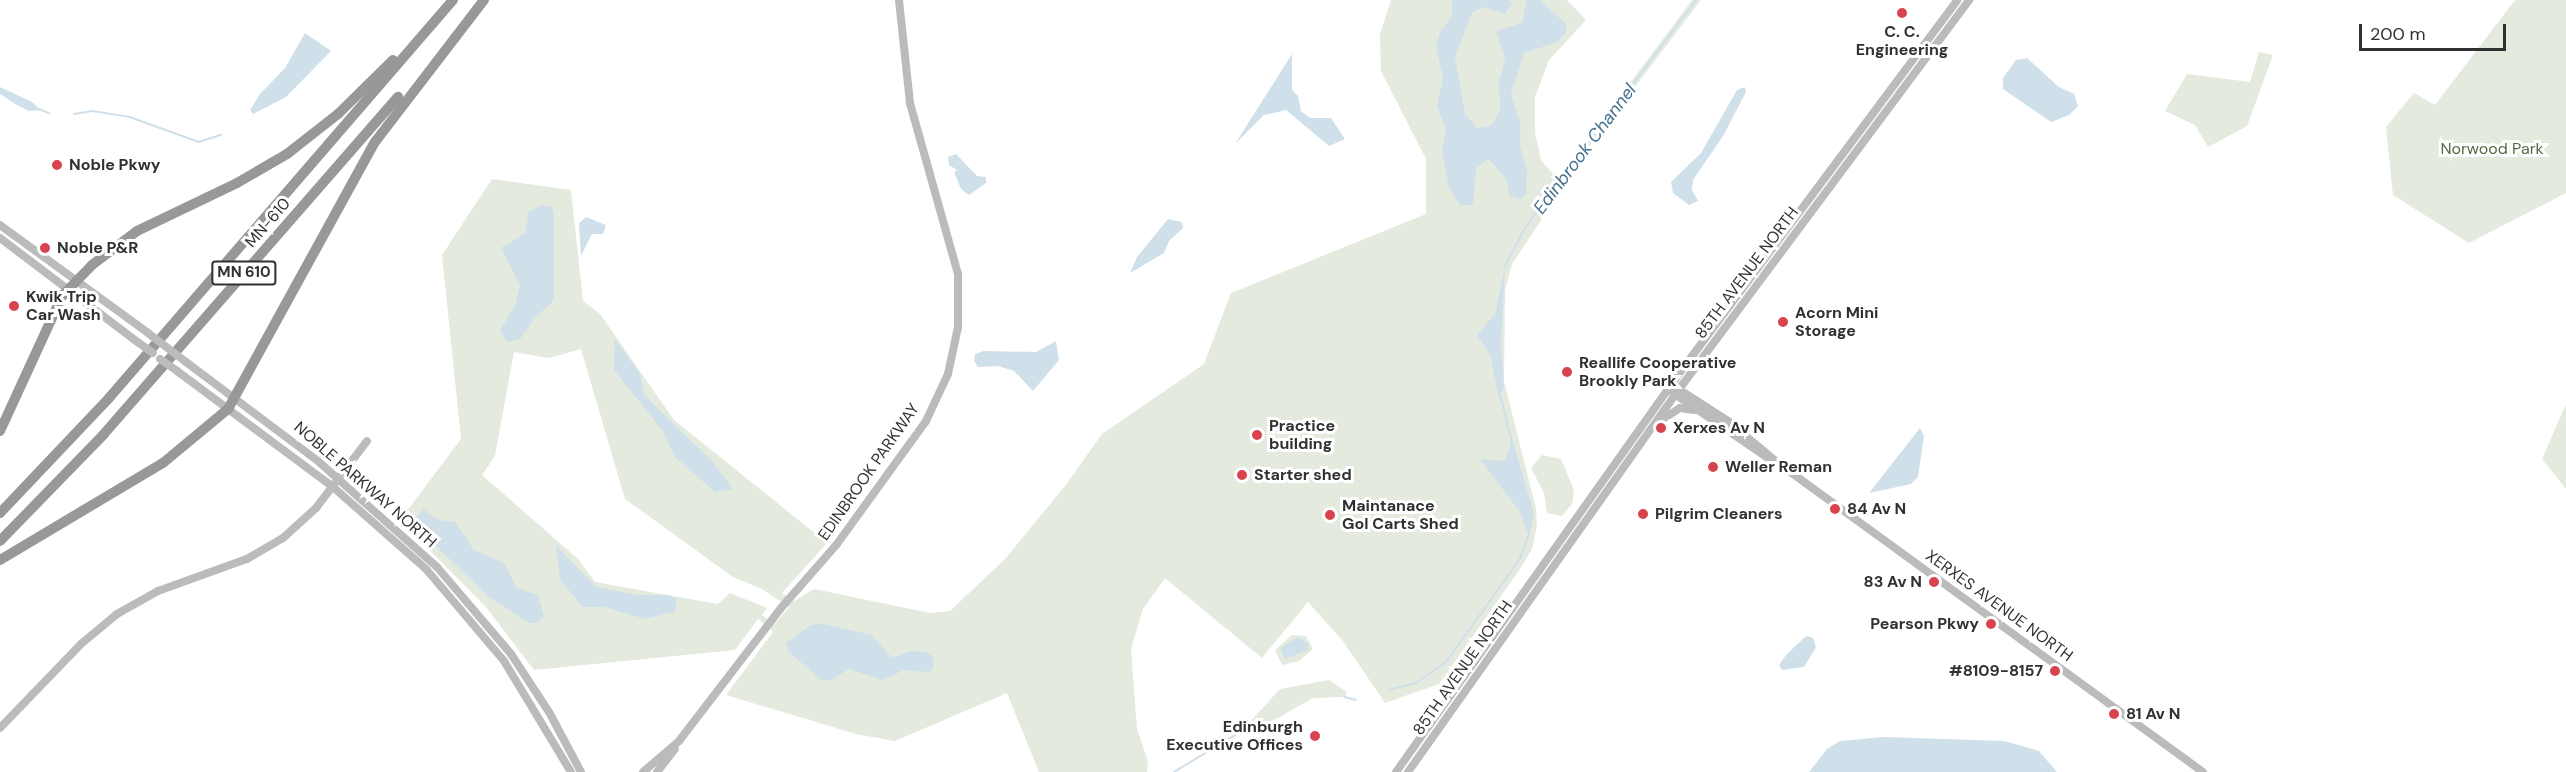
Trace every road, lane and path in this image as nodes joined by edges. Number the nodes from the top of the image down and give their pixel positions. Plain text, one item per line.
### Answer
1 (453, 0) edge
2 (483, 0) edge
3 (899, 0) edge
4 (1957, 0) edge
5 (1969, 0) edge
6 (425, 32) junction
7 (0, 225) edge
8 (0, 238) edge
9 (76, 280) junction
10 (67, 289) junction
11 (46, 332) junction
12 (1669, 387) junction
13 (1678, 392) junction
14 (236, 399) junction
15 (228, 409) junction
16 (1699, 412) junction
17 (0, 416) edge
18 (0, 431) edge
19 (367, 441) dead end
20 (1640, 446) junction
21 (1778, 463) junction
22 (339, 478) junction
23 (333, 487) junction
24 (0, 513) edge
25 (0, 541) edge
26 (0, 560) edge
27 (0, 728) edge
28 (679, 741) junction
29 (571, 772) edge
30 (581, 772) edge
31 (644, 772) edge
32 (657, 772) edge
33 (1395, 772) edge
34 (1408, 772) edge
35 (2203, 772) edge

1 - 6 highway, MN 610
2 - 14 highway
2 - 25 highway, MN-610 / MN 610
3 - 28 main road, EDINBROOK PARKWAY
4 - 12 main road, 85TH AVENUE NORTH
5 - 13 main road, 85TH AVENUE NORTH
6 - 9 highway
6 - 24 highway, MN-610 / MN 610
7 - 9 main road, NOBLE PARKWAY NORTH
8 - 10 main road, NOBLE PARKWAY NORTH
9 - 10 highway
9 - 14 main road, NOBLE PARKWAY NORTH, bridge
10 - 11 highway
10 - 15 main road, NOBLE PARKWAY NORTH, bridge
11 - 17 highway
11 - 18 highway
12 - 13 main road, XERXES AVENUE NORTH
12 - 33 main road, 85TH AVENUE NORTH
13 - 16 main road, XERXES AVENUE NORTH
13 - 20 main road, 85TH AVENUE NORTH
13 - 21 main road, XERXES AVENUE NORTH
14 - 15 highway
14 - 22 main road, NOBLE PARKWAY NORTH
15 - 23 main road, NOBLE PARKWAY NORTH
15 - 26 highway
16 - 20 main road
16 - 21 main road, XERXES AVENUE NORTH
19 - 22 main road
20 - 34 main road, 85TH AVENUE NORTH
21 - 35 main road, XERXES AVENUE NORTH
22 - 23 main road
22 - 30 main road, NOBLE PARKWAY NORTH
23 - 27 main road
23 - 29 main road, NOBLE PARKWAY NORTH
28 - 31 main road, EDINBROOK PARKWAY
28 - 32 main road, EDINBROOK PARKWAY

